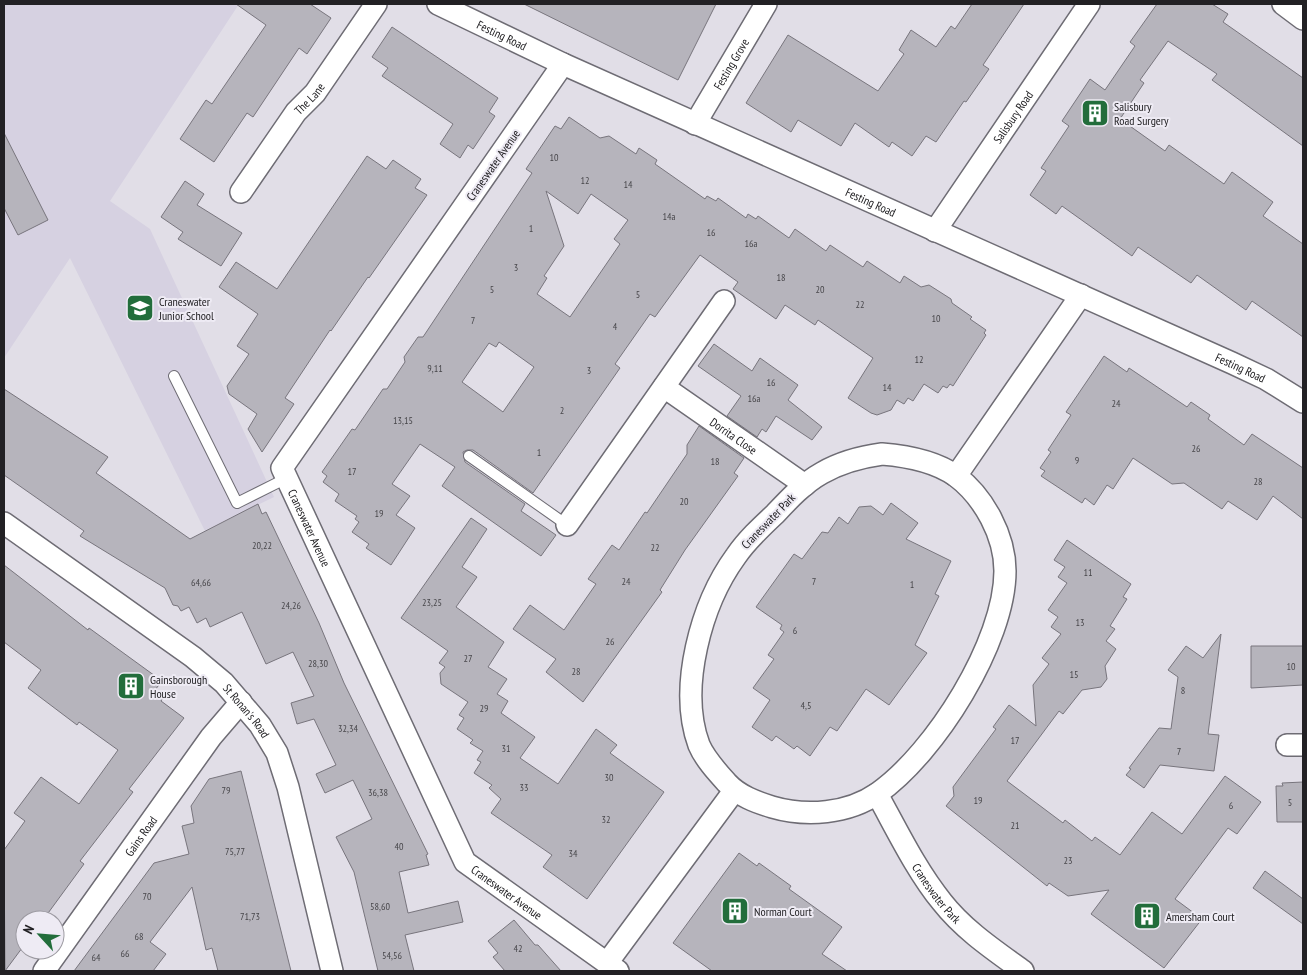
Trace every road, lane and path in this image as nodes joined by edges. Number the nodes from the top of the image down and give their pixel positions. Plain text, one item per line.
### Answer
1 (376, 4) edge
2 (438, 4) edge
3 (766, 4) edge
4 (1089, 4) edge
5 (1283, 4) edge
6 (1303, 19) edge
7 (563, 64) junction
8 (695, 124) junction
9 (241, 192) dead end
10 (935, 231) junction
11 (1081, 295) junction
12 (724, 301) dead end
13 (174, 376) dead end
14 (664, 387) junction
15 (1303, 402) edge
16 (469, 456) dead end
17 (956, 476) junction
18 (286, 478) junction
19 (805, 484) junction
20 (4, 523) edge
21 (567, 525) joint
22 (241, 702) junction
23 (734, 791) junction
24 (877, 794) junction
25 (613, 967) edge
26 (44, 971) edge
27 (332, 971) edge
28 (1023, 971) edge

1 - 9 street, The Lane
2 - 7 street, Festing Road
3 - 8 street, Festing Grove
4 - 10 street, Salisbury Road
5 - 6 street
7 - 8 street, Festing Road
7 - 18 street, Craneswater Avenue
8 - 10 street, Festing Road
10 - 11 street, Festing Road
11 - 15 street, Festing Road
11 - 17 street
12 - 14 street
13 - 18 lane
14 - 19 street, Dorrita Close
14 - 21 street
16 - 21 lane
17 - 19 street, Craneswater Park
17 - 24 street, Craneswater Park
18 - 25 street, Craneswater Avenue
19 - 23 street, Craneswater Park
20 - 22 street, St Ronan's Road
22 - 26 street, Gains Road
22 - 27 street, St Ronan's Road
23 - 24 street, Craneswater Park
23 - 25 street
24 - 28 street, Craneswater Park

